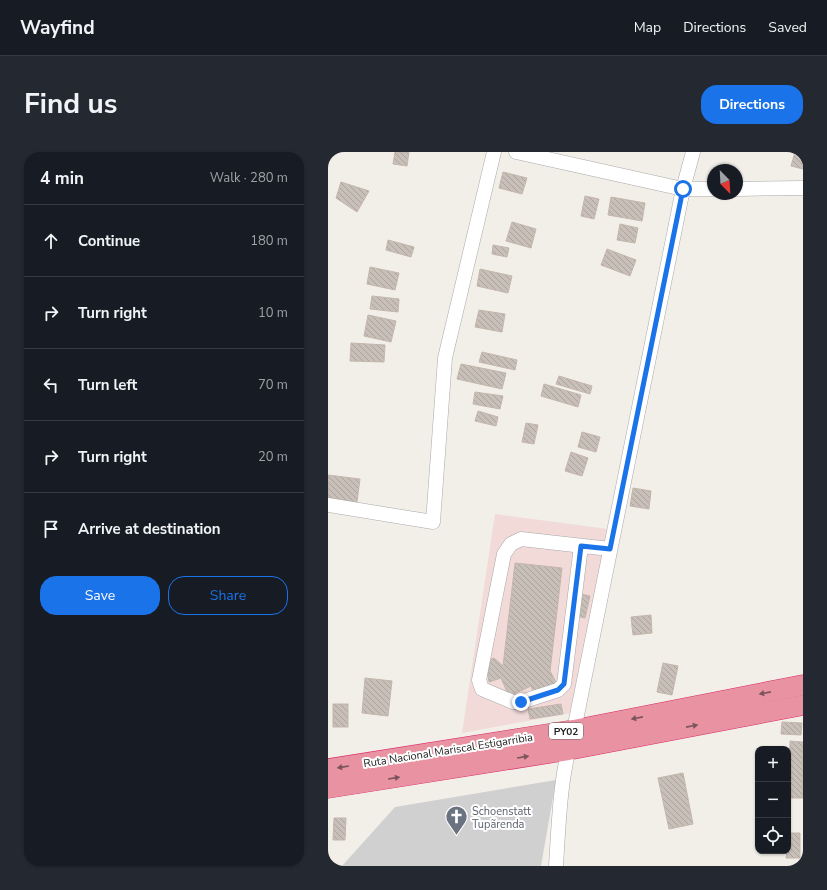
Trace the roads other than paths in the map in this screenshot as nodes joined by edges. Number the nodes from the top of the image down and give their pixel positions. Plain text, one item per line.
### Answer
1 (494, 152) edge
2 (516, 152) edge
3 (693, 152) edge
4 (743, 188) edge
5 (803, 188) edge
6 (683, 189) junction
7 (707, 189) edge
8 (328, 505) edge
9 (581, 546) junction
10 (610, 549) junction
11 (803, 686) edge
12 (803, 704) edge
13 (574, 730) junction
14 (568, 750) junction
15 (328, 769) edge
16 (328, 788) edge
17 (556, 866) edge

1 - 8 street
2 - 6 street
3 - 6 street
4 - 5 street
6 - 7 street
6 - 10 street
9 - 9 street
9 - 10 street
10 - 13 street
11 -> 13 highway, Ruta Nacional Mariscal Estigarribia / PY02
14 -> 12 highway, Ruta Nacional Mariscal Estigarribia / PY02
13 - 14 street
13 -> 15 highway, Ruta Nacional Mariscal Estigarribia / PY02
16 -> 14 highway, Ruta Nacional Mariscal Estigarribia / PY02
14 - 17 street

